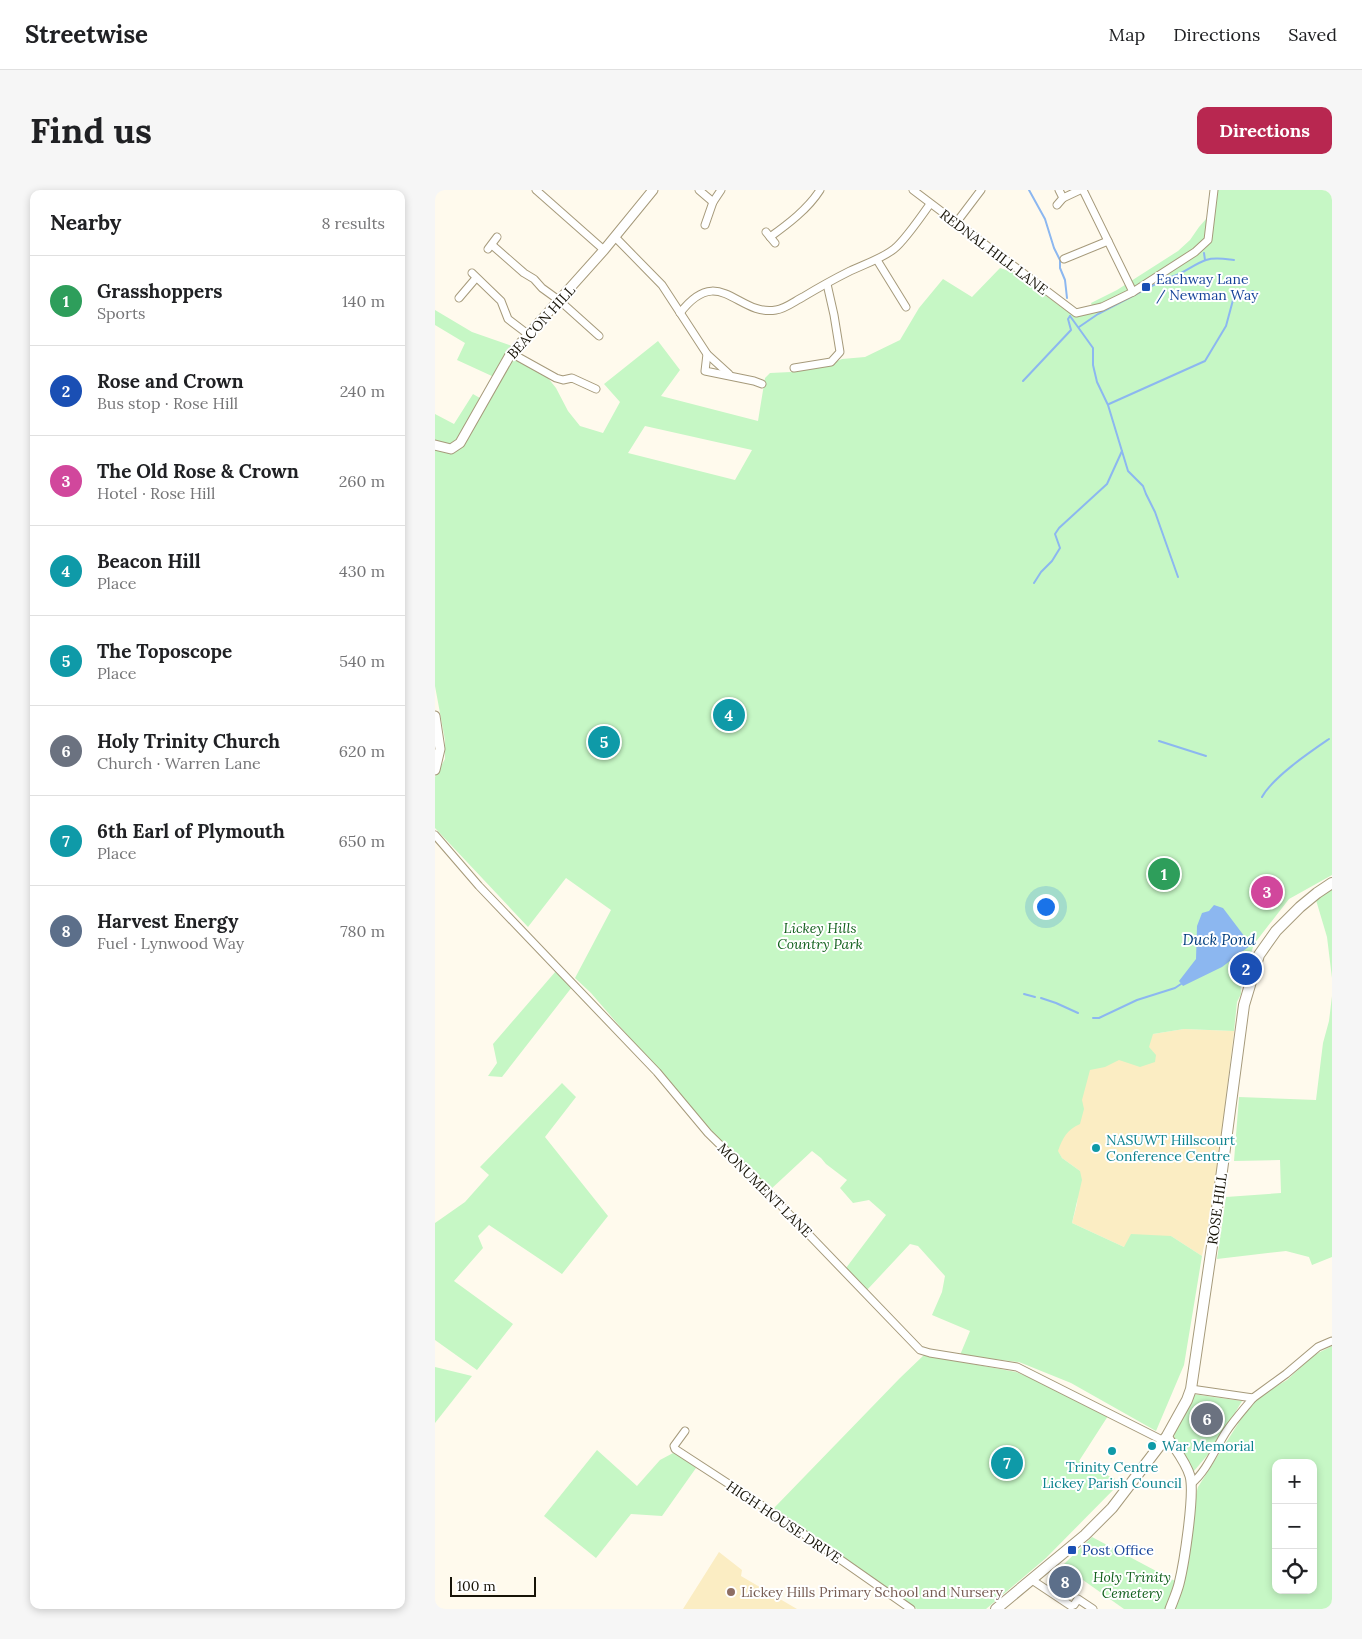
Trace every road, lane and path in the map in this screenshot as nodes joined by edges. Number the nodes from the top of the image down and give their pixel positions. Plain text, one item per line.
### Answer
1 (535, 190) edge
2 (653, 190) edge
3 (699, 190) edge
4 (721, 190) edge
5 (820, 190) edge
6 (913, 190) edge
7 (981, 190) edge
8 (1059, 190) edge
9 (1082, 190) edge
10 (1214, 190) edge
11 (1063, 198) junction
12 (713, 202) junction
13 (930, 204) junction
14 (1057, 205) dead end
15 (956, 223) junction
16 (705, 225) dead end
17 (615, 237) junction
18 (770, 237) dead end
19 (497, 238) dead end
20 (1108, 241) junction
21 (604, 250) junction
22 (1064, 259) dead end
23 (877, 260) junction
24 (827, 284) junction
25 (1133, 292) junction
26 (459, 298) dead end
27 (560, 301) junction
28 (905, 307) dead end
29 (681, 313) junction
30 (529, 335) junction
31 (599, 336) dead end
32 (511, 353) junction
33 (707, 354) junction
34 (794, 368) dead end
35 (730, 375) junction
36 (762, 384) dead end
37 (596, 389) dead end
38 (435, 445) edge
39 (435, 716) edge
40 (435, 770) edge
41 (435, 835) edge
42 (1332, 884) edge
43 (1332, 1341) edge
44 (1191, 1389) junction
45 (1253, 1398) junction
46 (685, 1431) dead end
47 (1166, 1439) junction
48 (1191, 1484) junction
49 (1032, 1580) junction
50 (911, 1609) edge
51 (996, 1609) edge
52 (1093, 1609) edge
53 (1170, 1609) edge

1 - 21 street
2 - 17 street, BEACON HILL
3 - 12 street
4 - 12 street
5 - 18 street
6 - 13 street, REDNAL HILL LANE
7 - 15 street
8 - 11 street
9 - 11 street
9 - 20 street
10 - 25 street
11 - 14 street
12 - 16 street
13 - 15 street, REDNAL HILL LANE
13 - 23 street
15 - 25 street, REDNAL HILL LANE
17 - 21 street, BEACON HILL
17 - 29 street
19 - 27 street
20 - 22 street
20 - 25 street
21 - 27 street, BEACON HILL
23 - 24 street
23 - 28 street
24 - 29 street
24 - 34 street
26 - 30 street
27 - 30 street, BEACON HILL
27 - 31 street
29 - 33 street
30 - 32 street, BEACON HILL
32 - 37 street
32 - 38 street, BEACON HILL
33 - 35 street
33 - 35 street
35 - 36 street
39 - 40 street
41 - 47 street, MONUMENT LANE
42 - 44 main road, ROSE HILL
43 - 45 street
44 - 45 street
44 - 47 main road, ROSE HILL
45 - 48 street
46 - 50 street, HIGH HOUSE DRIVE
47 - 48 street
47 - 49 main road, ROSE HILL
48 - 53 street
49 - 51 main road, ROSE HILL
49 - 52 street

